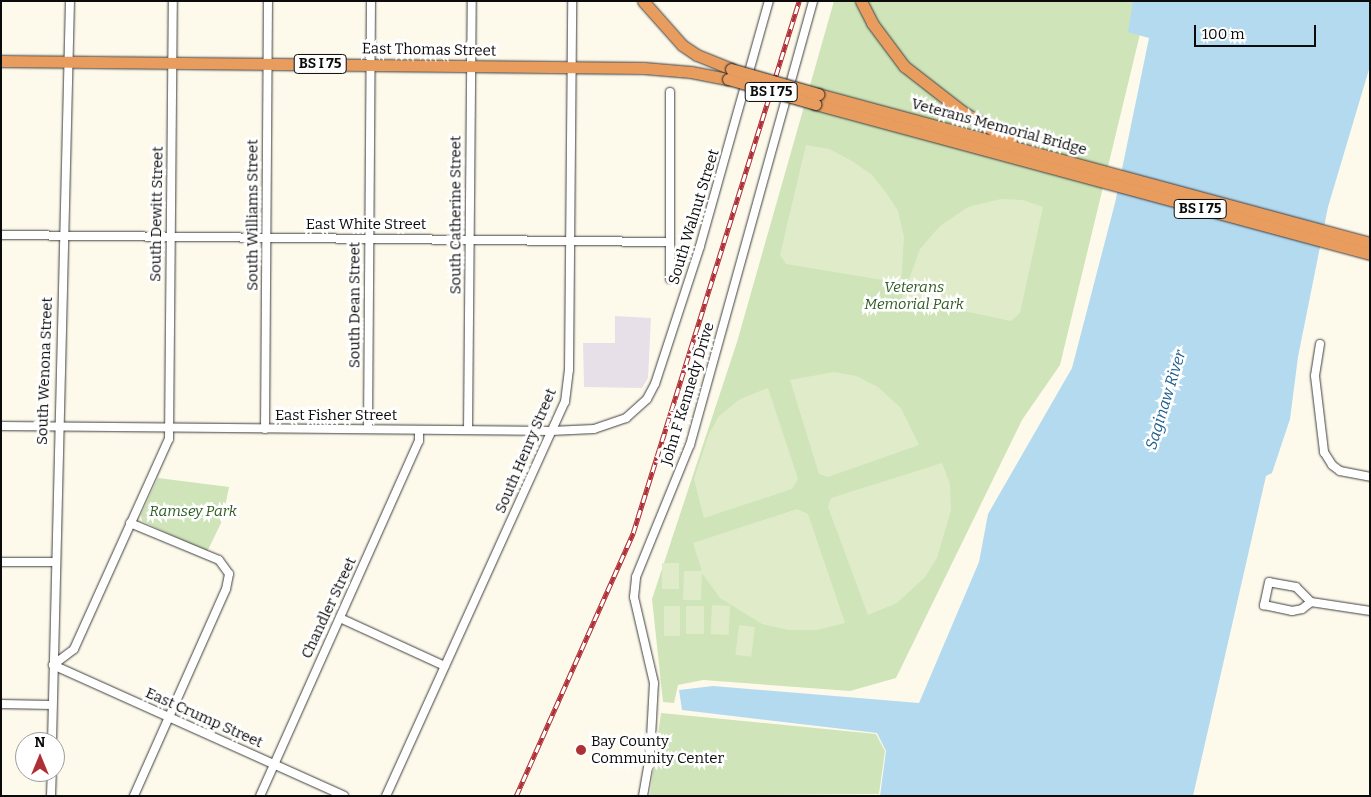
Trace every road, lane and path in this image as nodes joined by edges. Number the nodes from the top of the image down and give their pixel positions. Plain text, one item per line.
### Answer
1 (70, 1) edge
2 (173, 1) edge
3 (268, 1) edge
4 (371, 1) edge
5 (472, 1) edge
6 (572, 1) edge
7 (643, 1) edge
8 (769, 1) edge
9 (813, 1) edge
10 (861, 1) edge
11 (1, 61) edge
12 (68, 62) junction
13 (172, 62) junction
14 (268, 63) junction
15 (370, 64) junction
16 (471, 66) junction
17 (572, 68) junction
18 (729, 74) junction
19 (670, 92) dead end
20 (816, 99) junction
21 (1026, 149) junction
22 (1047, 162) junction
23 (1, 235) edge
24 (63, 235) junction
25 (171, 237) junction
26 (267, 237) junction
27 (370, 239) junction
28 (470, 240) junction
29 (570, 241) junction
30 (669, 242) junction
31 (1370, 243) edge
32 (1356, 245) junction
33 (1370, 254) edge
34 (670, 279) dead end
35 (1320, 344) dead end
36 (615, 424) joint
37 (1, 426) edge
38 (57, 426) junction
39 (168, 428) junction
40 (265, 429) junction
41 (368, 429) junction
42 (419, 430) junction
43 (468, 430) junction
44 (551, 431) junction
45 (1370, 477) edge
46 (130, 523) junction
47 (1, 562) edge
48 (54, 562) junction
49 (1311, 602) junction
50 (1370, 612) edge
51 (340, 618) junction
52 (53, 665) junction
53 (445, 666) junction
54 (1, 704) edge
55 (52, 705) junction
56 (168, 716) junction
57 (52, 732) edge
58 (274, 764) junction
59 (52, 782) edge
60 (51, 796) edge
61 (134, 796) edge
62 (260, 796) edge
63 (344, 796) edge
64 (386, 796) edge
65 (643, 796) edge

1 - 12 street, South Wenona Street
2 - 13 street, South Dewitt Street
3 - 14 street, South Williams Street
4 - 15 street, South Dean Street
5 - 16 street, South Catherine Street
6 - 17 street, South Henry Street
7 - 18 highway, Veterans Memorial Bridge / BS I 75
8 - 36 street, South Walnut Street
9 - 65 street, John F Kennedy Drive
10 - 21 highway
11 - 12 highway, BS I 75
12 - 13 highway, East Thomas Street / BS I 75
12 - 24 street, South Wenona Street
13 - 14 highway, East Thomas Street / BS I 75
13 - 25 street, South Dewitt Street
14 - 15 highway, East Thomas Street / BS I 75
14 - 26 street, South Williams Street
15 - 16 highway, East Thomas Street / BS I 75
15 - 27 street, South Dean Street
16 - 17 highway, East Thomas Street / BS I 75
16 - 28 street, South Catherine Street
17 - 18 highway, East Thomas Street / BS I 75
17 - 29 street, South Henry Street
18 - 20 highway, Veterans Memorial Bridge / BS I 75, bridge
19 - 30 street
20 - 21 highway, Veterans Memorial Bridge / BS I 75
20 - 22 highway, Veterans Memorial Bridge / BS I 75
21 - 22 highway, Veterans Memorial Bridge / BS I 75
22 - 32 highway, Veterans Memorial Bridge / BS I 75
23 - 24 street, East White Street
24 - 25 street, East White Street
24 - 38 street, South Wenona Street
25 - 26 street, East White Street
25 - 39 street, South Dewitt Street
26 - 27 street, East White Street
26 - 40 street, South Williams Street
27 - 28 street, East White Street
27 - 41 street, South Dean Street
28 - 29 street, East White Street
28 - 43 street, South Catherine Street
29 - 30 street, East White Street
29 - 44 street, South Henry Street
30 - 34 street
31 - 32 highway, Veterans Memorial Bridge / BS I 75
32 - 33 highway, Veterans Memorial Bridge / BS I 75
35 - 45 street
36 - 44 street, East Fisher Street
37 - 38 street, East Fisher Street
38 - 39 street, East Fisher Street
38 - 48 street, South Wenona Street
39 - 40 street, East Fisher Street
39 - 46 street, South Dewitt Street
40 - 41 street, East Fisher Street
41 - 42 street, East Fisher Street
42 - 43 street, East Fisher Street
42 - 51 street, Chandler Street
43 - 44 street, East Fisher Street
44 - 53 street, South Henry Street
46 - 52 street, South Dewitt Street
46 - 56 street
47 - 48 street
48 - 52 street, South Wenona Street
49 - 49 street
49 - 50 street
51 - 53 street
51 - 58 street, Chandler Street
52 - 55 street, South Wenona Street
52 - 56 street, East Crump Street
53 - 64 street, South Henry Street
54 - 55 street
55 - 57 street, South Wenona Street
56 - 58 street, East Crump Street
56 - 61 street
58 - 62 street, Chandler Street
58 - 63 street, East Crump Street
59 - 60 street

